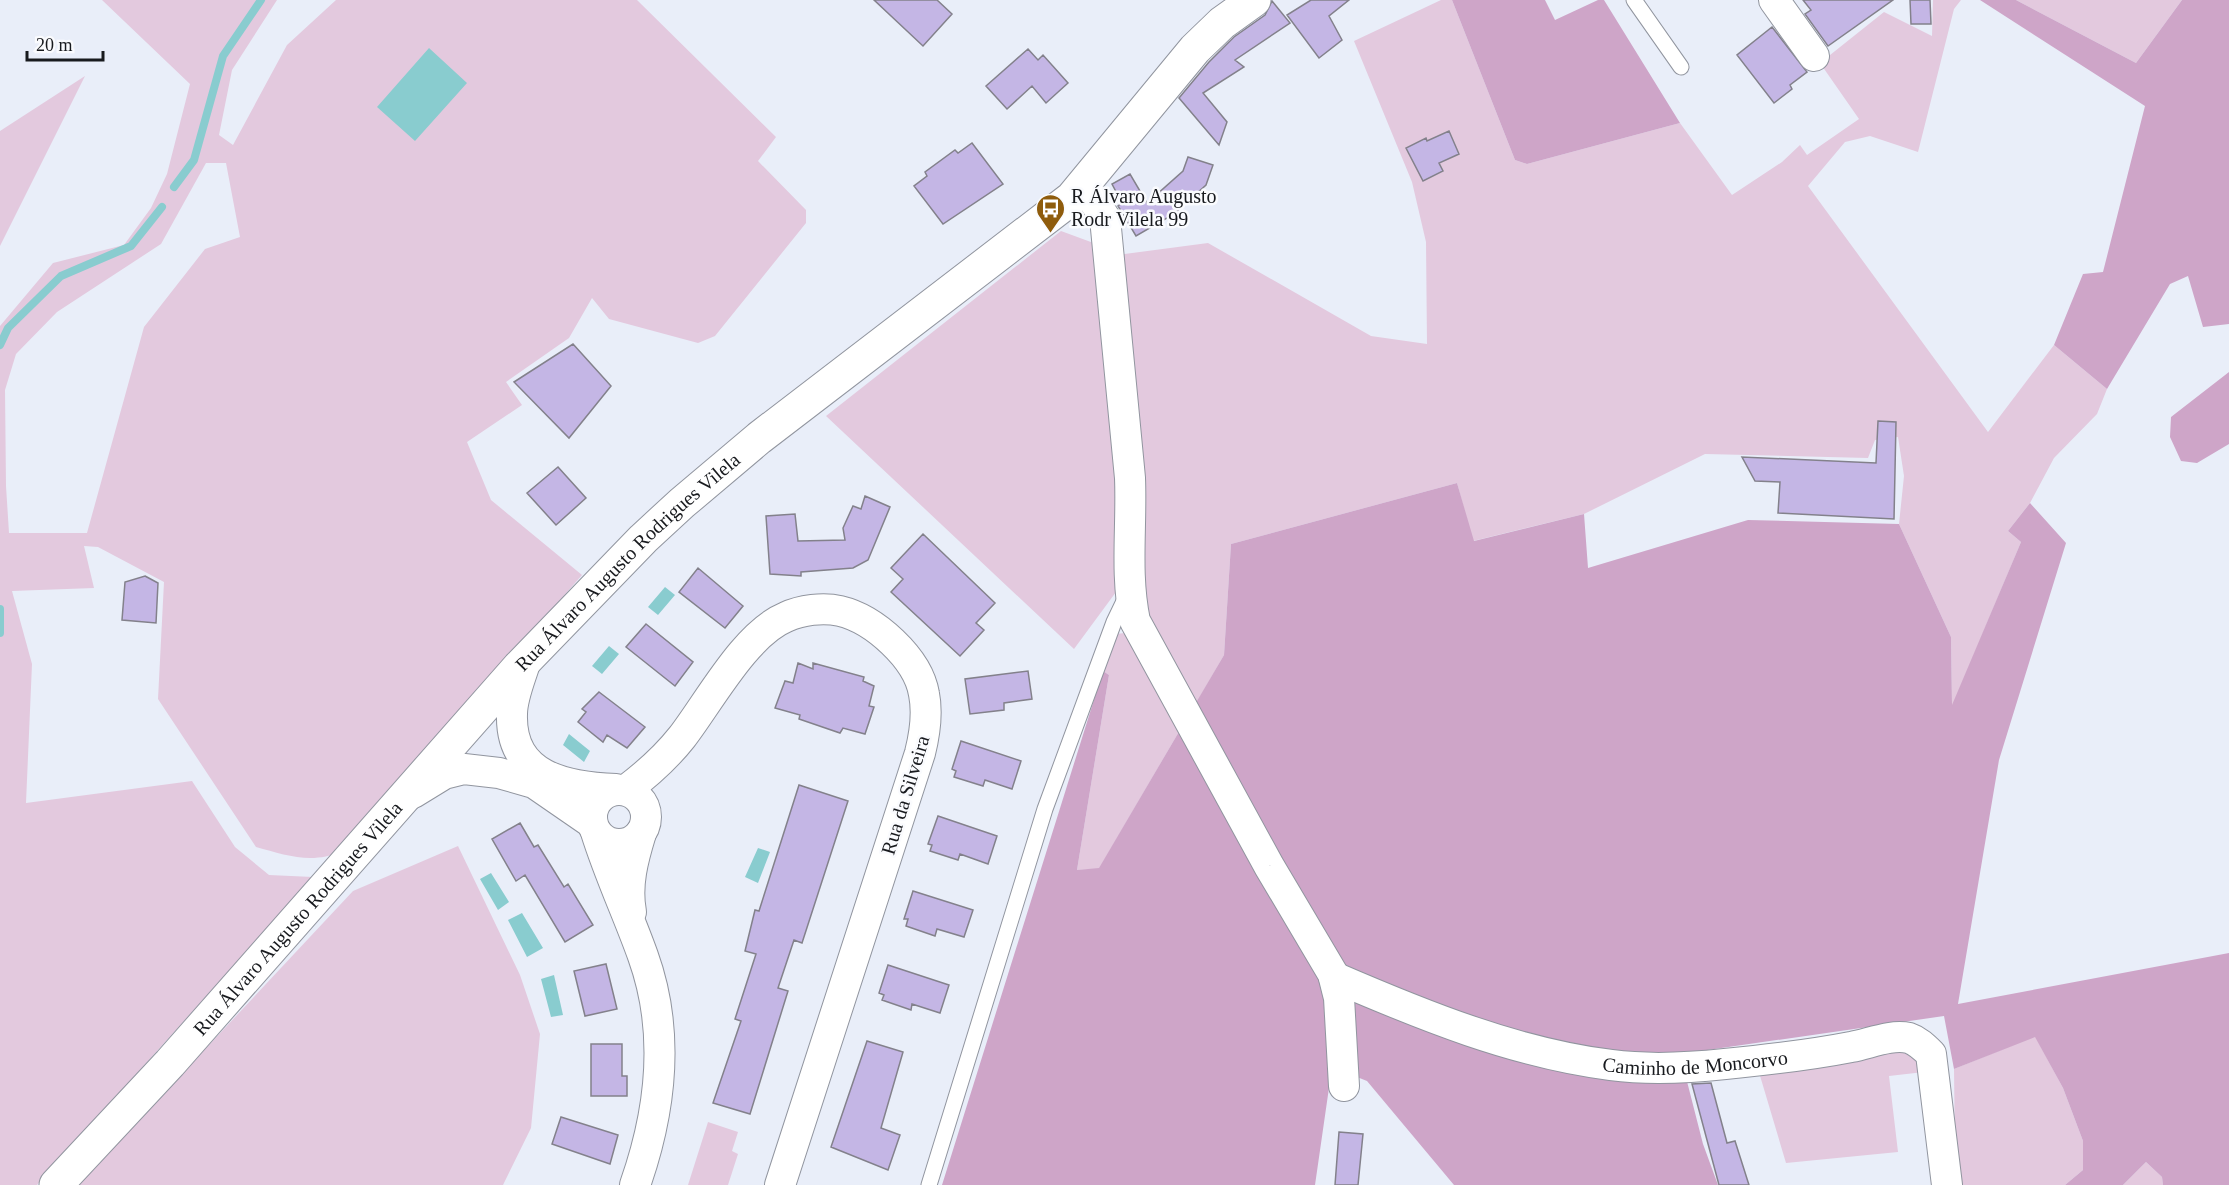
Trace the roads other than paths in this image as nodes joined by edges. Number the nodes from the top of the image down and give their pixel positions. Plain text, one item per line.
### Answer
1 (1254, 0) edge
2 (1634, 0) edge
3 (1774, 0) edge
4 (1814, 56) dead end
5 (1681, 67) dead end
6 (1083, 184) junction
7 (1129, 592) junction
8 (526, 660) junction
9 (465, 730) junction
10 (513, 736) junction
11 (681, 738) junction
12 (499, 773) junction
13 (621, 789) junction
14 (403, 799) junction
15 (644, 825) junction
16 (594, 827) junction
17 (633, 930) junction
18 (1334, 977) junction
19 (1344, 1086) dead end
20 (56, 1185) edge
21 (635, 1185) edge
22 (780, 1185) edge
23 (929, 1185) edge
24 (1947, 1185) edge

1 - 6 main road, Rua Álvaro Augusto Rodrigues Vilela
2 - 5 lane
3 - 4 street
6 - 7 street
6 - 8 main road, Rua Álvaro Augusto Rodrigues Vilela
7 - 18 street
7 - 23 lane
8 - 9 main road, Rua Álvaro Augusto Rodrigues Vilela
8 - 10 street
9 - 10 street
9 - 12 street
9 - 14 main road, Rua Álvaro Augusto Rodrigues Vilela
10 - 13 street
11 - 13 street, Rua da Silveira
11 - 15 street, Rua da Silveira
11 - 22 street, Rua da Silveira
12 - 14 street
12 - 16 street
13 - 15 street
13 - 16 street, Rua da Silveira
14 - 20 main road, Rua Álvaro Augusto Rodrigues Vilela
15 - 16 street
15 - 17 street, Rua da Silveira
16 - 17 street, Rua da Silveira
17 - 21 street, Rua da Silveira
18 - 19 street
18 - 24 street, Caminho de Moncorvo

